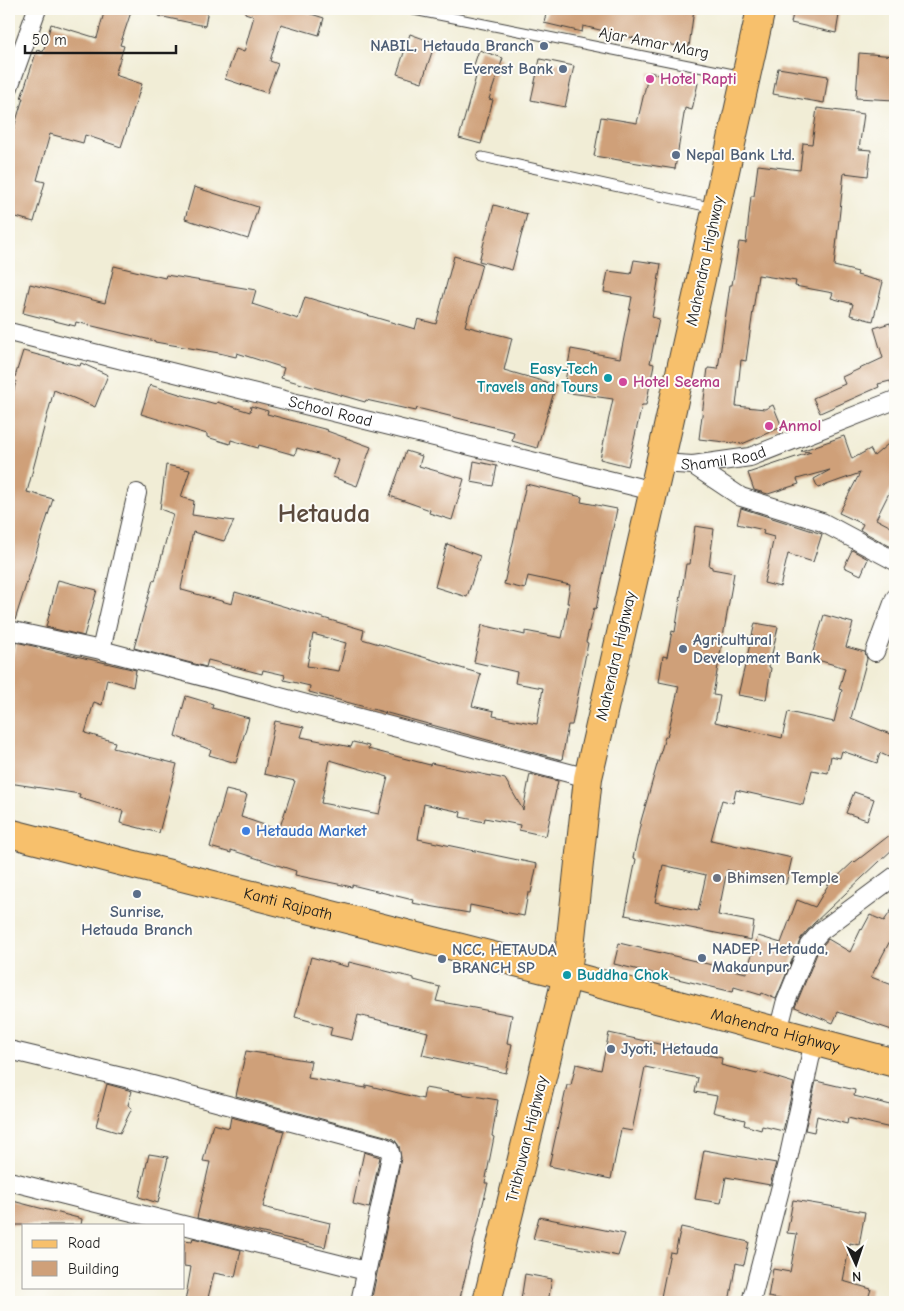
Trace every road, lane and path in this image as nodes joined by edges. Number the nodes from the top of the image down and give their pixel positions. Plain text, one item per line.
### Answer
1 (37, 9) edge
2 (410, 9) edge
3 (761, 9) edge
4 (746, 77) junction
5 (9, 87) edge
6 (482, 158) dead end
7 (716, 208) junction
8 (9, 332) edge
9 (895, 400) edge
10 (660, 463) junction
11 (694, 465) junction
12 (653, 491) junction
13 (137, 493) dead end
14 (895, 561) edge
15 (895, 598) edge
16 (9, 630) edge
17 (101, 650) junction
18 (875, 652) dead end
19 (588, 778) junction
20 (9, 833) edge
21 (895, 876) edge
22 (567, 975) junction
23 (778, 1032) junction
24 (814, 1041) junction
25 (9, 1050) edge
26 (895, 1063) edge
27 (9, 1181) edge
28 (180, 1224) edge
29 (185, 1225) edge
30 (366, 1271) junction
31 (360, 1302) edge
32 (487, 1302) edge
33 (751, 1302) edge

1 - 5 street
2 - 4 lane, Ajar Amar Marg
3 - 4 main road, Mahendra Highway
4 - 7 main road, Mahendra Highway
6 - 7 lane
7 - 10 main road, Mahendra Highway
8 - 12 street, School Road
9 - 11 street, Shamil Road
10 - 11 street, Shamil Road
10 - 12 main road, Mahendra Highway
11 - 14 street
12 - 19 main road, Mahendra Highway
13 - 17 street
15 - 18 street
16 - 17 street
17 - 19 street
19 - 22 main road, Mahendra Highway
20 - 22 main road, Kanti Rajpath
21 - 23 street
22 - 23 main road, Mahendra Highway
22 - 32 main road, Tribhuvan Highway
23 - 24 main road, Mahendra Highway
24 - 26 main road, Mahendra Highway
24 - 33 street
25 - 30 street
27 - 28 street
29 - 30 street
30 - 31 street

